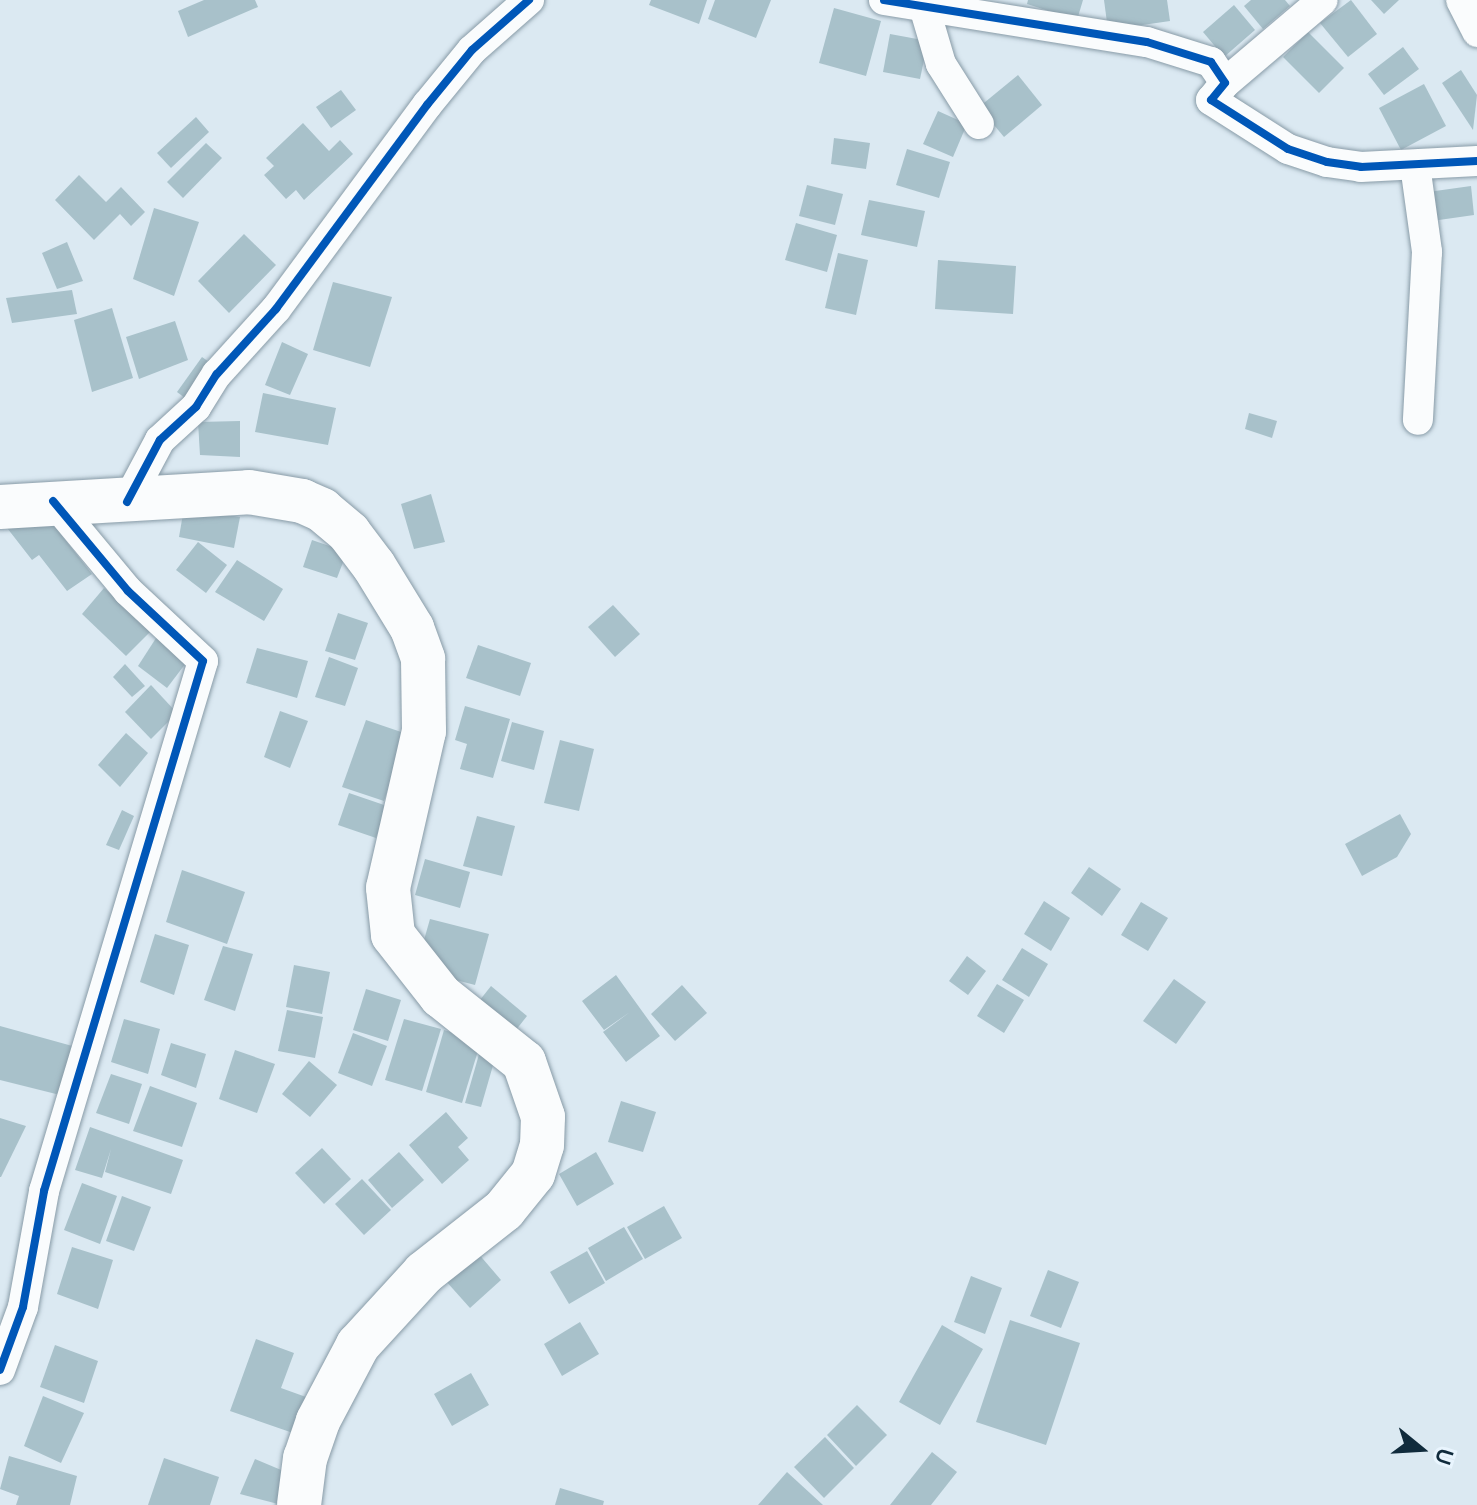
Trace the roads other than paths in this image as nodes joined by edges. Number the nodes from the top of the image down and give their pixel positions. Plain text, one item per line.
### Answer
1 (529, 0) edge
2 (884, 0) edge
3 (1323, 0) edge
4 (1461, 0) edge
5 (925, 10) junction
6 (1477, 32) edge
7 (1225, 83) junction
8 (979, 124) dead end
9 (1477, 161) edge
10 (1415, 165) junction
11 (1418, 420) dead end
12 (53, 501) junction
13 (127, 502) junction
14 (0, 507) edge
15 (0, 1370) edge
16 (299, 1505) edge

1 - 13 street
2 - 5 street
3 - 7 street
4 - 6 street
5 - 7 street
5 - 8 street
7 - 10 street
9 - 10 street
10 - 11 street
12 - 13 main road
12 - 14 main road
12 - 15 street
13 - 16 main road

